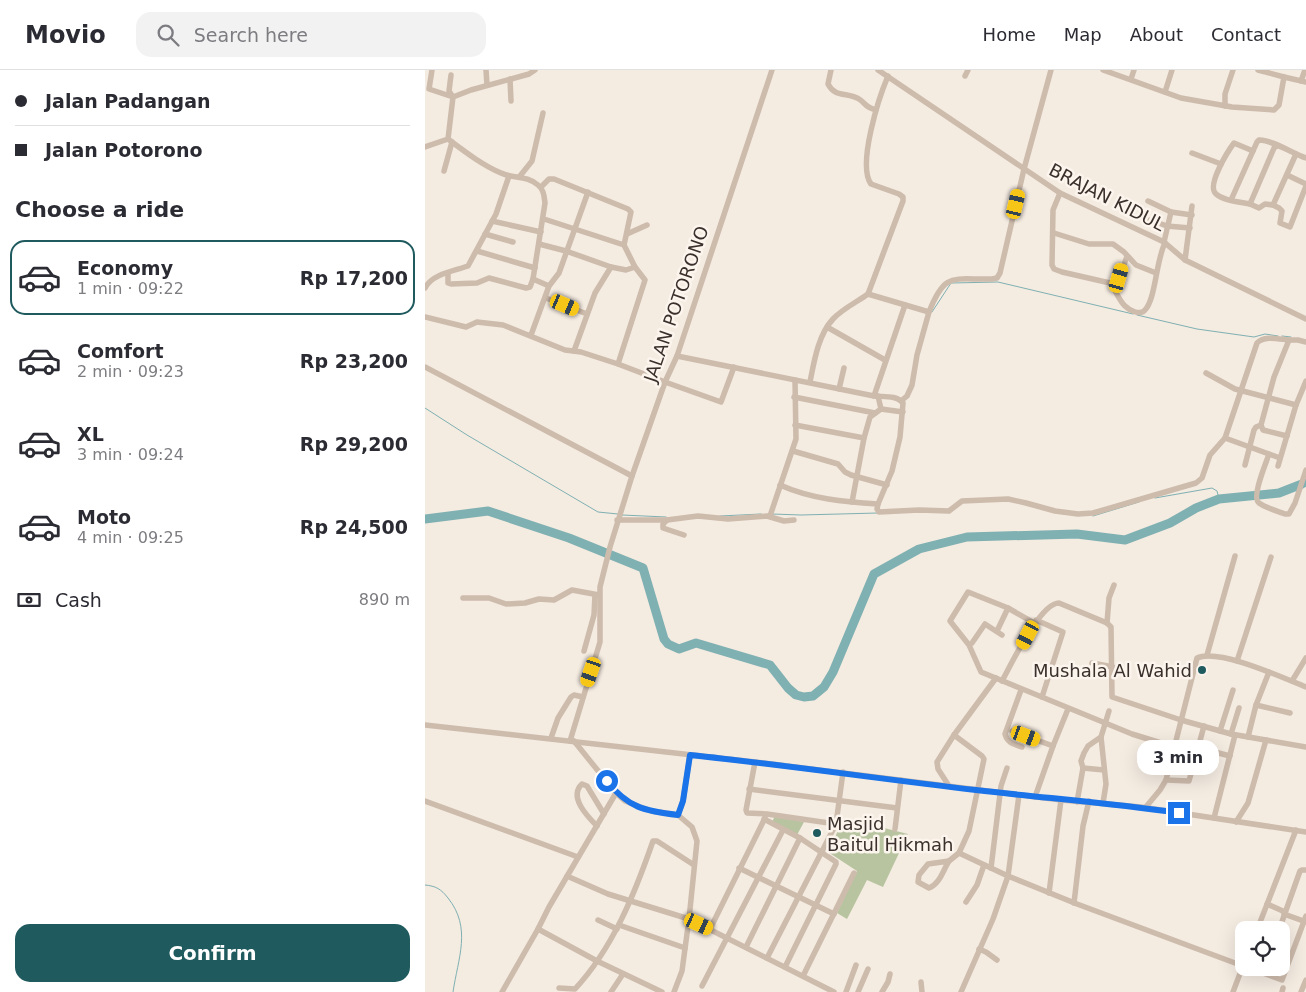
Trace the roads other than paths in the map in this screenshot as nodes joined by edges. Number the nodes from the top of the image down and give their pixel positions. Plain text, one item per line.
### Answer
1 (432, 70) edge
2 (487, 70) edge
3 (535, 70) edge
4 (772, 70) edge
5 (831, 70) edge
6 (878, 70) edge
7 (968, 70) edge
8 (1051, 70) edge
9 (1103, 70) edge
10 (1134, 70) edge
11 (1172, 70) edge
12 (1233, 70) edge
13 (1258, 70) edge
14 (1305, 70) edge
15 (1269, 71) edge
16 (451, 76) dead end
17 (888, 76) junction
18 (965, 76) dead end
19 (1284, 77) junction
20 (510, 79) junction
21 (1131, 79) junction
22 (1303, 82) edge
23 (487, 86) junction
24 (1165, 92) junction
25 (453, 97) junction
26 (511, 100) dead end
27 (1225, 106) junction
28 (876, 110) junction
29 (543, 113) dead end
30 (450, 141) junction
31 (1277, 146) junction
32 (425, 147) edge
33 (1253, 151) junction
34 (1192, 154) dead end
35 (1296, 154) junction
36 (1306, 158) edge
37 (1221, 164) junction
38 (1024, 169) junction
39 (444, 171) dead end
40 (1287, 174) junction
41 (509, 176) junction
42 (520, 176) junction
43 (1306, 185) edge
44 (541, 187) junction
45 (588, 192) junction
46 (1060, 193) junction
47 (1231, 200) junction
48 (1148, 201) dead end
49 (1250, 204) junction
50 (1273, 205) junction
51 (1192, 206) dead end
52 (1171, 212) junction
53 (1192, 215) junction
54 (544, 219) junction
55 (1150, 220) dead end
56 (492, 221) junction
57 (647, 225) dead end
58 (1167, 226) junction
59 (1190, 228) junction
60 (575, 230) junction
61 (541, 232) junction
62 (1054, 233) junction
63 (485, 234) junction
64 (627, 234) junction
65 (513, 242) dead end
66 (1165, 242) junction
67 (539, 244) junction
68 (624, 245) junction
69 (477, 251) junction
70 (566, 251) junction
71 (1127, 256) junction
72 (1185, 260) junction
73 (635, 267) junction
74 (535, 268) junction
75 (611, 268) junction
76 (1156, 273) junction
77 (448, 274) junction
78 (533, 279) junction
79 (549, 286) junction
80 (425, 288) edge
81 (1116, 289) junction
82 (868, 294) junction
83 (546, 298) junction
84 (905, 305) junction
85 (929, 312) junction
86 (587, 314) junction
87 (425, 317) edge
88 (1306, 319) edge
89 (827, 327) junction
90 (531, 335) junction
91 (1289, 340) junction
92 (1306, 342) edge
93 (574, 351) junction
94 (677, 356) junction
95 (885, 360) junction
96 (618, 364) junction
97 (425, 367) edge
98 (734, 367) junction
99 (844, 368) dead end
100 (1206, 373) dead end
101 (795, 380) junction
102 (1306, 381) edge
103 (665, 382) junction
104 (809, 382) junction
105 (839, 388) junction
106 (1241, 391) junction
107 (876, 396) junction
108 (794, 397) junction
109 (1268, 399) junction
110 (901, 401) junction
111 (1296, 405) junction
112 (881, 409) junction
113 (903, 412) junction
114 (875, 413) junction
115 (795, 425) junction
116 (1261, 425) junction
117 (1287, 436) junction
118 (864, 438) junction
119 (1225, 438) junction
120 (1249, 447) junction
121 (793, 451) junction
122 (1269, 454) junction
123 (1280, 458) junction
124 (1245, 465) dead end
125 (1278, 466) dead end
126 (1306, 470) edge
127 (631, 476) junction
128 (857, 476) junction
129 (780, 485) junction
130 (887, 485) junction
131 (852, 502) junction
132 (878, 504) junction
133 (770, 515) junction
134 (619, 516) junction
135 (667, 520) junction
136 (794, 520) dead end
137 (684, 535) dead end
138 (1235, 556) dead end
139 (1271, 557) dead end
140 (1114, 585) dead end
141 (597, 595) junction
142 (463, 598) dead end
143 (1008, 608) junction
144 (1035, 621) junction
145 (1107, 623) junction
146 (972, 643) dead end
147 (584, 650) dead end
148 (1207, 656) junction
149 (1306, 658) edge
150 (1237, 661) junction
151 (1092, 663) dead end
152 (1113, 667) junction
153 (1269, 672) junction
154 (996, 678) junction
155 (1002, 681) junction
156 (1292, 681) junction
157 (1306, 686) edge
158 (1021, 690) junction
159 (1233, 690) dead end
160 (583, 697) junction
161 (1042, 697) junction
162 (1256, 705) junction
163 (1239, 708) dead end
164 (1069, 709) junction
165 (1109, 711) dead end
166 (1290, 712) dead end
167 (1181, 720) junction
168 (1105, 723) junction
169 (425, 725) edge
170 (1204, 726) junction
171 (1012, 731) dead end
172 (1220, 731) junction
173 (954, 735) junction
174 (1233, 735) junction
175 (1101, 737) junction
176 (1248, 737) junction
177 (551, 738) junction
178 (1266, 740) junction
179 (572, 741) junction
180 (1053, 746) junction
181 (1022, 747) dead end
182 (1174, 747) junction
183 (1306, 747) edge
184 (1211, 751) dead end
185 (690, 755) junction
186 (1230, 756) junction
187 (755, 762) junction
188 (1007, 768) dead end
189 (1083, 768) junction
190 (1104, 770) junction
191 (843, 772) junction
192 (901, 780) junction
193 (1165, 780) junction
194 (949, 786) junction
195 (749, 789) junction
196 (977, 790) junction
197 (1000, 792) junction
198 (616, 793) junction
199 (1019, 795) junction
200 (1035, 797) junction
201 (839, 800) junction
202 (1061, 800) junction
203 (425, 801) edge
204 (1077, 802) junction
205 (1089, 802) junction
206 (1103, 803) junction
207 (897, 808) junction
208 (1145, 808) junction
209 (604, 814) junction
210 (678, 815) junction
211 (765, 816) junction
212 (1214, 818) junction
213 (1236, 822) junction
214 (836, 824) junction
215 (597, 826) junction
216 (895, 829) dead end
217 (783, 830) junction
218 (1296, 830) junction
219 (1306, 832) edge
220 (800, 838) junction
221 (821, 851) junction
222 (959, 854) junction
223 (578, 857) junction
224 (949, 861) junction
225 (694, 865) junction
226 (984, 865) junction
227 (739, 868) junction
228 (991, 868) junction
229 (1306, 870) edge
230 (854, 873) dead end
231 (567, 876) junction
232 (1008, 876) junction
233 (759, 877) junction
234 (775, 886) junction
235 (1049, 893) junction
236 (798, 897) junction
237 (630, 901) junction
238 (966, 902) dead end
239 (1074, 903) junction
240 (1267, 904) junction
241 (815, 905) junction
242 (1285, 913) junction
243 (834, 914) junction
244 (689, 919) junction
245 (598, 920) dead end
246 (1305, 920) edge
247 (1260, 921) edge
248 (1282, 921) edge
249 (618, 927) junction
250 (538, 929) junction
251 (710, 929) junction
252 (728, 938) junction
253 (746, 947) junction
254 (685, 948) junction
255 (979, 948) junction
256 (767, 958) junction
257 (997, 960) dead end
258 (597, 961) junction
259 (1290, 961) edge
260 (1235, 962) edge
261 (856, 966) dead end
262 (785, 967) junction
263 (867, 969) dead end
264 (623, 974) junction
265 (890, 974) dead end
266 (803, 976) junction
267 (1239, 976) edge
268 (1272, 976) edge
269 (1284, 976) edge
270 (1306, 980) edge
271 (921, 982) dead end
272 (702, 986) dead end
273 (559, 988) dead end
274 (502, 992) edge
275 (611, 992) edge
276 (662, 992) edge
277 (674, 992) edge
278 (834, 992) edge
279 (846, 992) edge
280 (858, 992) edge
281 (882, 992) edge
282 (921, 992) edge
283 (961, 992) edge
284 (1233, 992) edge
285 (1301, 992) edge

1 - 25 street
2 - 23 street
3 - 20 street
4 - 94 street, JALAN POTORONO
5 - 28 street
6 - 17 street, BRAJAN KIDUL
7 - 18 street
8 - 38 street
9 - 21 street
10 - 21 street
11 - 24 street
12 - 27 street
13 - 15 street
14 - 22 street
15 - 19 street
16 - 25 street
17 - 28 street
17 - 38 street, BRAJAN KIDUL
19 - 22 street
19 - 27 street
20 - 23 street
20 - 26 street
21 - 24 street
23 - 25 street
24 - 27 street
25 - 30 street
28 - 82 street
29 - 42 street
30 - 32 street
30 - 39 street
30 - 41 street
31 - 33 street
31 - 35 street
31 - 49 street
33 - 37 street
33 - 47 street
34 - 37 street
35 - 36 street
35 - 40 street
37 - 47 street
38 - 46 street, BRAJAN KIDUL
38 - 85 street
40 - 43 street
40 - 50 street
41 - 42 street
41 - 56 street
42 - 44 street
43 - 50 street
44 - 45 street
44 - 54 street
45 - 60 street
45 - 64 street
46 - 62 street
46 - 66 street, BRAJAN KIDUL
47 - 49 street
48 - 52 street
49 - 50 street
51 - 53 street
52 - 53 street
52 - 58 street
53 - 59 street
54 - 60 street
54 - 61 street
55 - 58 street
56 - 61 street
56 - 63 street
57 - 64 street
58 - 59 street
58 - 66 street
59 - 72 street
60 - 68 street
60 - 70 street
61 - 67 street
62 - 71 street
62 - 81 street
63 - 65 street
63 - 69 street
64 - 68 street
66 - 72 street, BRAJAN KIDUL
66 - 76 street
67 - 70 street
67 - 74 street
68 - 73 street
69 - 74 street
69 - 77 street
70 - 75 street
70 - 79 street
71 - 76 street
71 - 81 street
72 - 88 street, BRAJAN KIDUL
73 - 75 street
73 - 96 street
74 - 78 street
75 - 86 street
76 - 81 street
77 - 78 street
77 - 80 street
78 - 79 street
79 - 83 street
82 - 84 street
82 - 89 street
83 - 86 street
83 - 90 street
84 - 85 street
84 - 95 street
85 - 110 street
86 - 93 street
87 - 90 street
89 - 95 street
89 - 104 street
90 - 93 street
91 - 92 street
91 - 106 street
91 - 109 street
93 - 96 street
94 - 98 street
94 - 103 street, JALAN POTORONO
95 - 107 street
96 - 103 street
97 - 127 street
98 - 101 street
98 - 103 street
99 - 105 street
100 - 106 street
101 - 104 street
101 - 108 street
102 - 111 street
103 - 127 street, JALAN POTORONO
104 - 105 street
105 - 107 street
106 - 109 street
106 - 119 street
107 - 110 street
107 - 112 street
108 - 114 street
108 - 115 street
109 - 111 street
109 - 116 street
110 - 113 street
111 - 117 street
112 - 113 street
112 - 114 street
113 - 130 street
114 - 118 street
115 - 118 street
115 - 121 street
116 - 117 street
116 - 120 street
117 - 123 street
118 - 128 street
119 - 120 street
119 - 132 street
120 - 122 street
120 - 124 street
121 - 128 street
121 - 129 street
122 - 123 street
122 - 126 street
123 - 125 street
127 - 134 street, JALAN POTORONO
128 - 130 street
128 - 131 street
129 - 131 street
129 - 133 street
130 - 132 street
131 - 132 street
133 - 135 street
133 - 136 street
134 - 135 street
134 - 141 street, JALAN POTORONO
135 - 137 street
138 - 148 street
139 - 150 street
140 - 145 street
141 - 142 street
141 - 147 street
141 - 160 street
143 - 144 street
143 - 146 street
143 - 154 street
144 - 145 street
144 - 155 street
144 - 161 street
145 - 152 street
148 - 150 street
148 - 167 street
149 - 156 street
150 - 153 street
151 - 152 street
152 - 167 street
153 - 156 street
153 - 162 street
154 - 155 street
154 - 173 street
155 - 158 street
156 - 157 street
158 - 161 street
158 - 181 street
159 - 172 street
160 - 177 street
160 - 179 street
161 - 164 street
162 - 166 street
162 - 176 street
163 - 174 street
164 - 168 street
164 - 180 street
165 - 168 street
167 - 170 street
167 - 182 street
168 - 175 street
168 - 182 street
169 - 177 street
170 - 172 street
170 - 193 street
171 - 180 street
172 - 174 street
173 - 194 street
173 - 196 street
174 - 176 street
174 - 186 street
175 - 189 street
175 - 190 street
176 - 178 street
177 - 179 street
178 - 183 street
178 - 213 street
179 - 185 street
179 - 198 street
180 - 200 street
182 - 193 street
184 - 186 street
185 - 187 street
185 - 210 street
186 - 212 street
187 - 191 street
187 - 195 street
188 - 197 street
189 - 190 street
189 - 204 street
190 - 206 street
191 - 192 street
191 - 201 street
192 - 194 street
192 - 207 street
193 - 208 street
194 - 196 street
195 - 201 street
195 - 211 street
196 - 197 street
196 - 222 street
197 - 199 street
197 - 228 street
198 - 209 street
198 - 210 street
199 - 200 street
199 - 232 street
200 - 202 street
201 - 207 street
201 - 214 street
202 - 204 street
202 - 235 street
203 - 223 street
204 - 205 street
205 - 206 street
205 - 239 street
206 - 208 street
207 - 216 street
208 - 212 street
209 - 215 street
209 - 215 street
210 - 225 street
211 - 214 street
211 - 217 street
211 - 227 street
212 - 213 street
213 - 218 street
214 - 221 street
215 - 223 street
217 - 220 street
217 - 233 street
218 - 219 street
218 - 240 street
220 - 221 street
220 - 234 street
221 - 236 street
221 - 241 street
222 - 224 street
222 - 226 street
223 - 231 street
224 - 224 street
225 - 237 street
225 - 244 street
226 - 228 street
226 - 238 street
227 - 233 street
227 - 251 street
228 - 232 street
229 - 242 street
230 - 243 street
231 - 237 street
231 - 250 street
232 - 235 street
232 - 255 street
233 - 234 street
233 - 252 street
234 - 236 street
234 - 253 street
235 - 239 street
236 - 241 street
236 - 256 street
237 - 244 street
237 - 249 street
239 - 260 street
240 - 242 street
240 - 247 street
241 - 243 street
241 - 262 street
242 - 246 street
242 - 248 street
243 - 266 street
244 - 251 street
244 - 254 street
245 - 249 street
246 - 259 street
249 - 254 street
249 - 258 street
250 - 258 street
250 - 274 street
251 - 252 street
252 - 253 street
252 - 272 street
253 - 256 street
254 - 277 street
255 - 257 street
255 - 283 street
256 - 262 street
258 - 264 street
258 - 273 street
261 - 279 street
262 - 266 street
263 - 280 street
264 - 275 street
264 - 276 street
265 - 281 street
266 - 278 street
267 - 284 street
268 - 269 street
270 - 285 street
271 - 282 street

